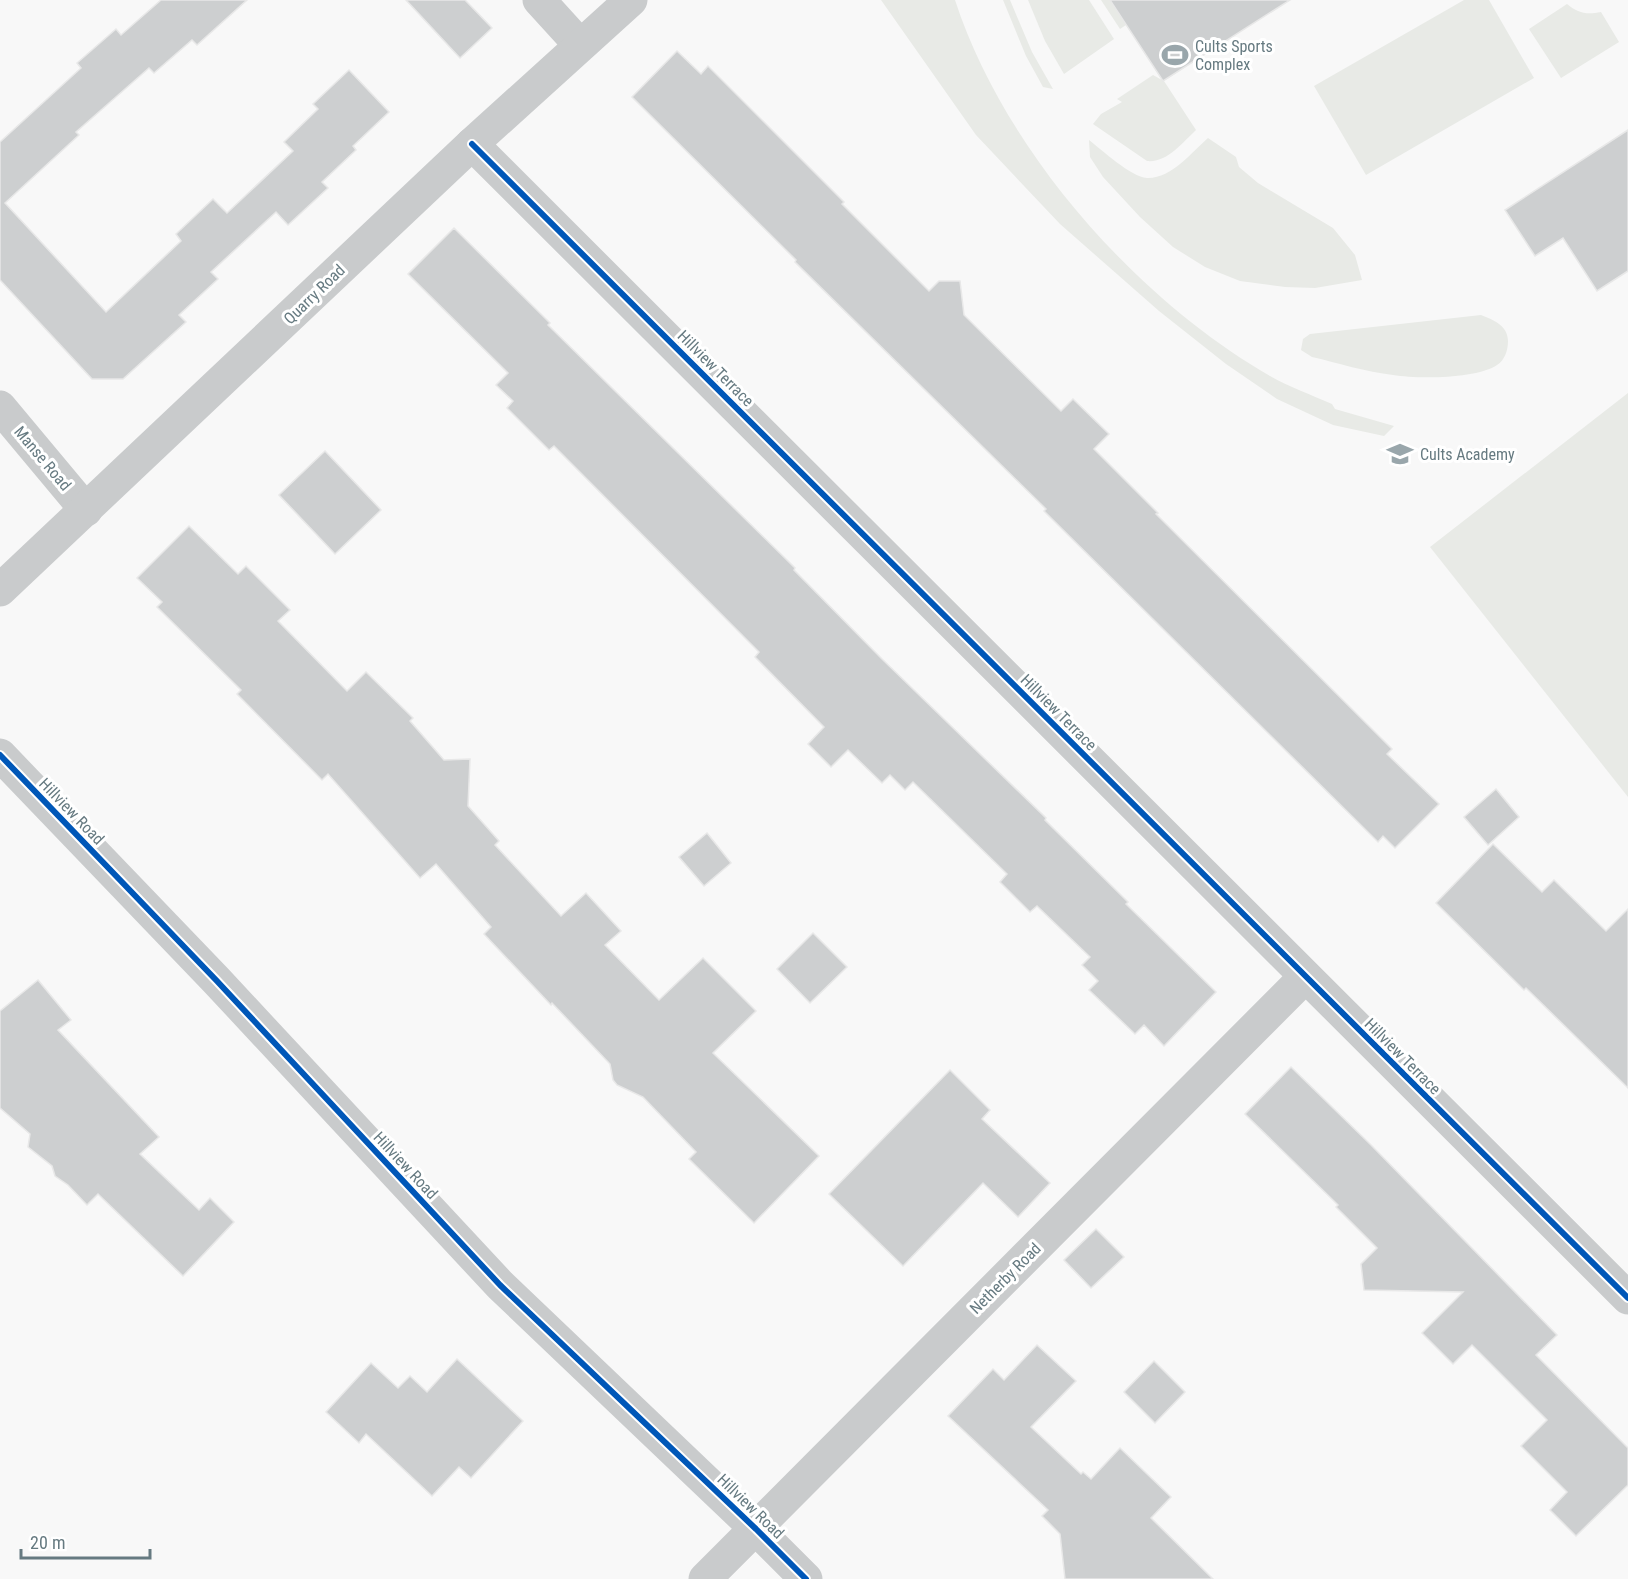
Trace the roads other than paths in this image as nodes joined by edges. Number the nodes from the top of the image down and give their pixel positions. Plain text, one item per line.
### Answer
1 (539, 0) edge
2 (631, 0) edge
3 (580, 45) junction
4 (472, 144) junction
5 (0, 407) edge
6 (86, 510) junction
7 (0, 590) edge
8 (0, 755) edge
9 (1305, 977) junction
10 (1628, 1298) edge
11 (756, 1529) junction
12 (705, 1579) edge
13 (806, 1579) edge

1 - 3 street
2 - 3 street, Quarry Road
3 - 4 street, Quarry Road
4 - 6 street, Quarry Road
4 - 9 street, Hillview Terrace
5 - 6 street, Manse Road
6 - 7 street, Quarry Road
8 - 11 street, Hillview Road
9 - 10 street, Hillview Terrace
9 - 11 street, Netherby Road
11 - 12 street, Netherby Road
11 - 13 street, Hillview Road

